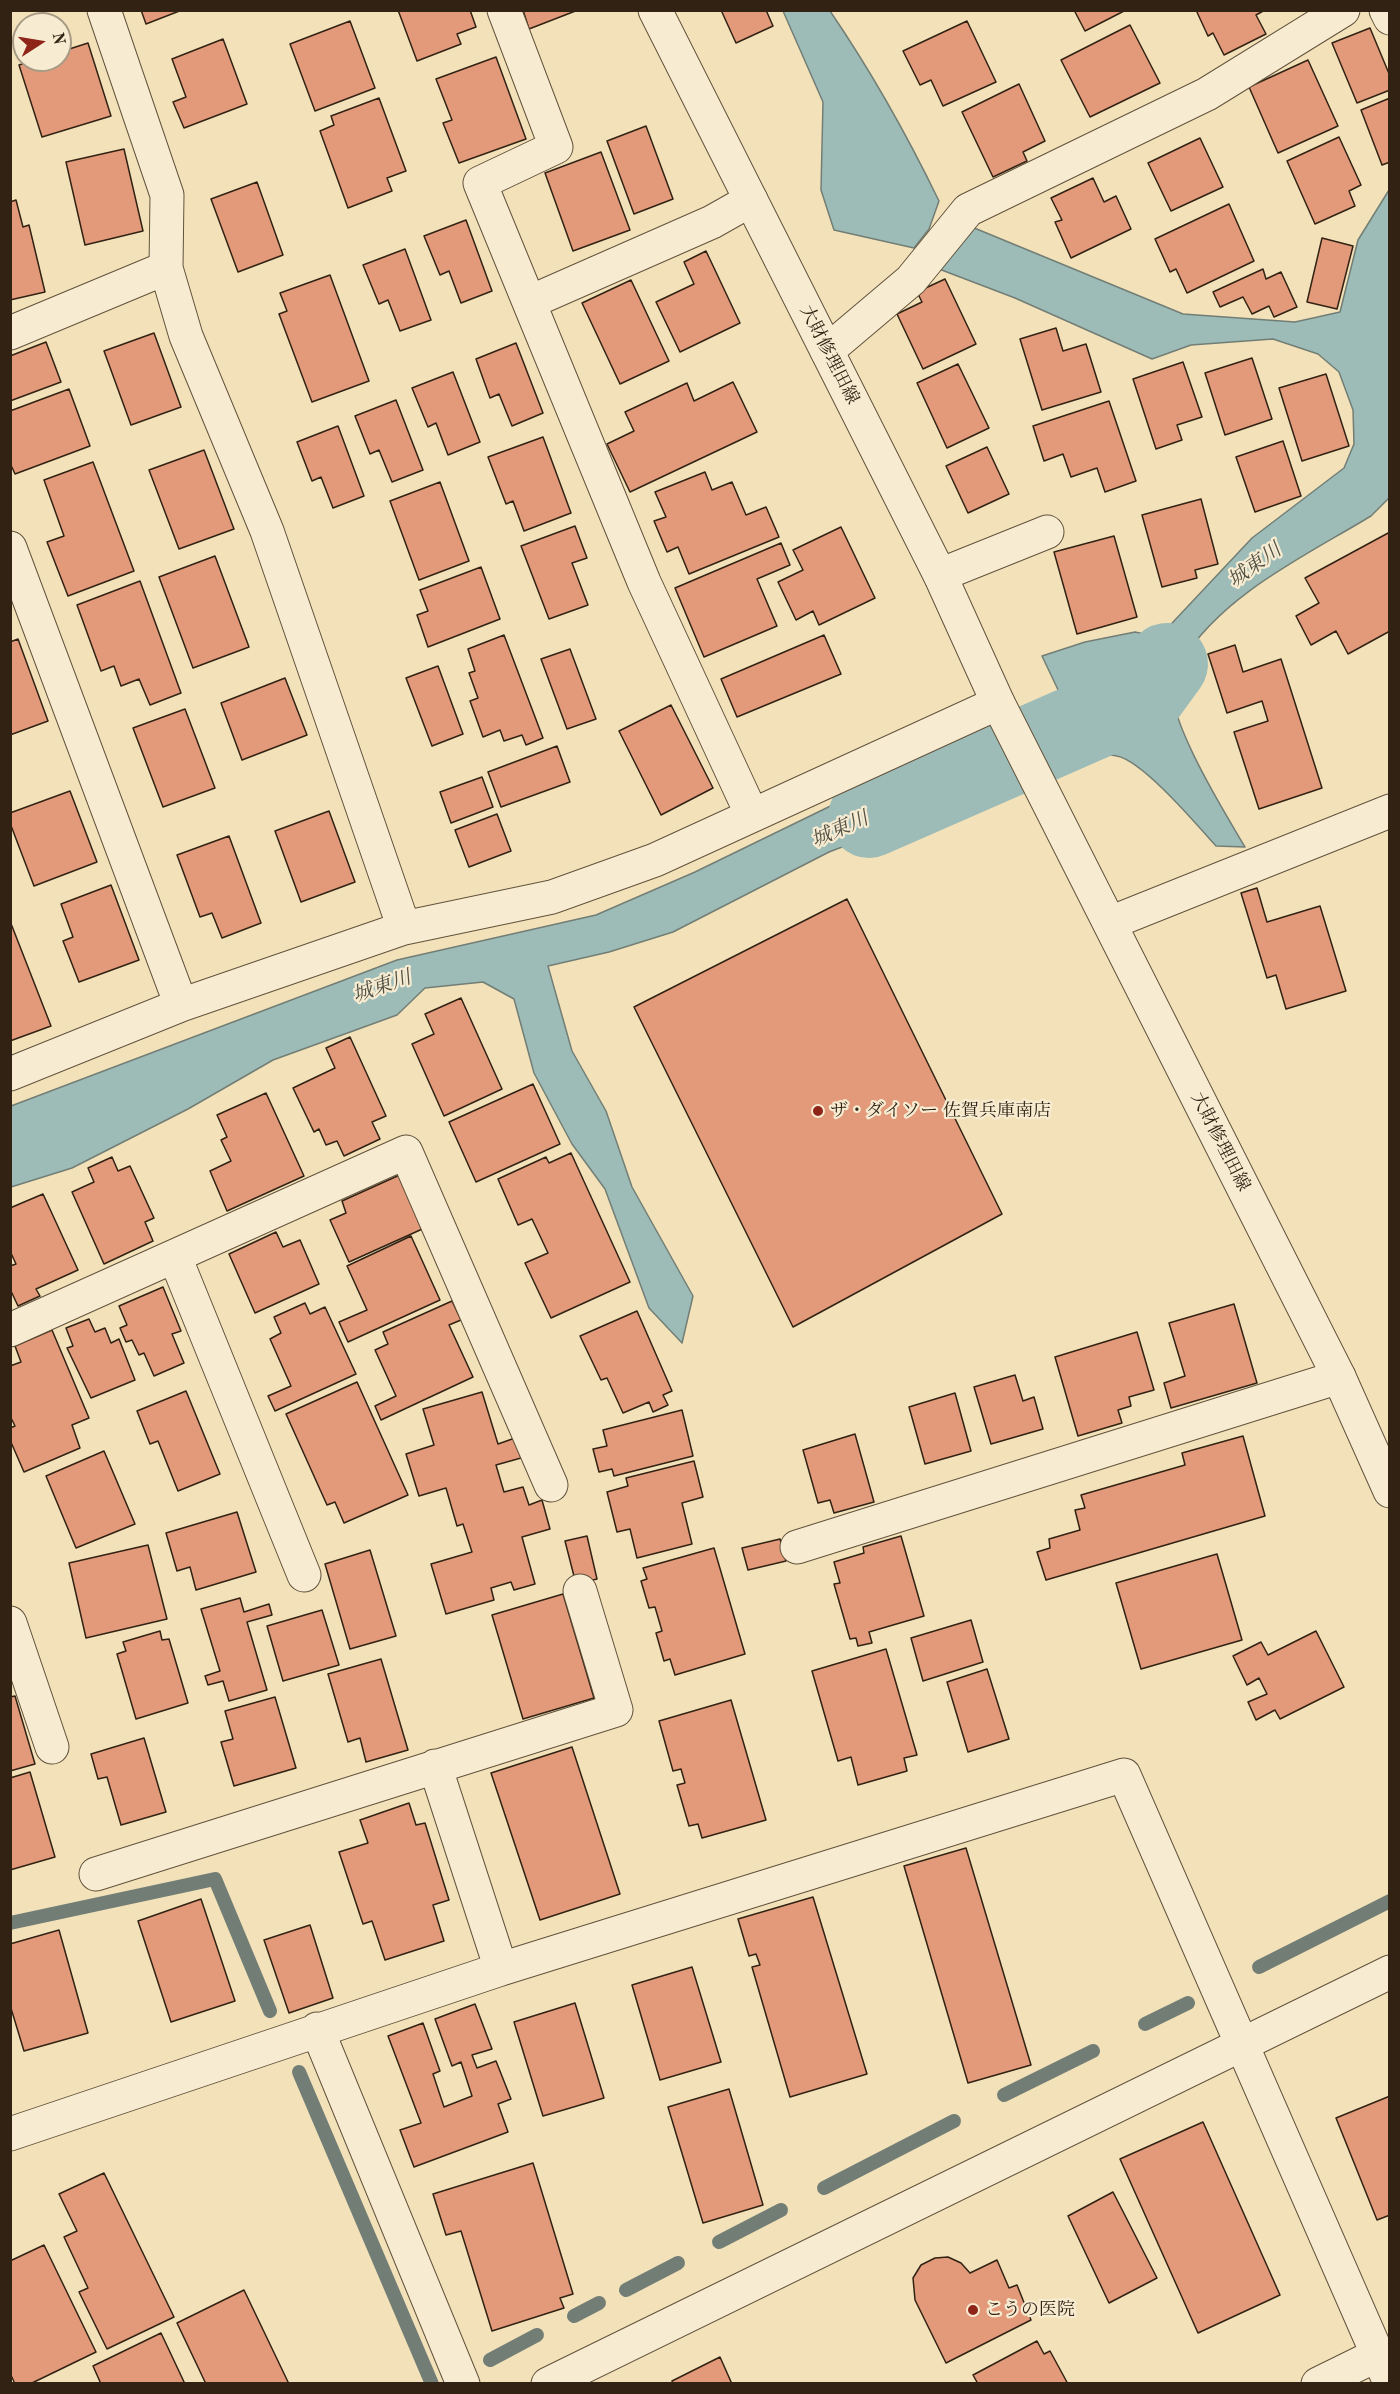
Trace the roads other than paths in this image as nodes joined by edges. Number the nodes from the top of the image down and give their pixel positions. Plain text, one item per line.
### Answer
1 (104, 10) edge
2 (504, 10) edge
3 (655, 10) edge
4 (1342, 10) edge
5 (1386, 10) edge
6 (1389, 18) edge
7 (751, 200) junction
8 (166, 268) junction
9 (530, 302) junction
10 (10, 333) edge
11 (827, 351) junction
12 (1047, 532) dead end
13 (10, 548) edge
14 (940, 575) junction
15 (998, 703) junction
16 (1389, 811) edge
17 (752, 814) junction
18 (1110, 923) junction
19 (404, 928) junction
20 (181, 1005) junction
21 (10, 1074) edge
22 (175, 1257) junction
23 (10, 1330) edge
24 (1339, 1377) junction
25 (551, 1485) dead end
26 (1389, 1491) edge
27 (797, 1547) dead end
28 (304, 1575) dead end
29 (580, 1591) dead end
30 (10, 1623) edge
31 (52, 1747) dead end
32 (435, 1766) junction
33 (96, 1874) dead end
34 (501, 1969) junction
35 (1389, 1972) edge
36 (317, 2029) junction
37 (1243, 2044) junction
38 (10, 2134) edge
39 (1383, 2369) edge
40 (463, 2384) edge
41 (548, 2384) edge
42 (1318, 2384) edge

1 - 8 street
2 - 9 street
3 - 7 street, 大財修理田線
4 - 11 street
5 - 6 street
7 - 9 street
7 - 11 street, 大財修理田線
8 - 10 street
8 - 19 street
9 - 17 street
11 - 14 street, 大財修理田線
12 - 14 street
13 - 20 street
14 - 15 street, 大財修理田線
15 - 17 street
15 - 18 street, 大財修理田線
16 - 18 street
17 - 19 street
18 - 24 street, 大財修理田線
19 - 20 street
20 - 21 street
22 - 23 street
22 - 25 street
22 - 28 street
24 - 26 street, 大財修理田線
24 - 27 street
29 - 32 street
30 - 31 street
32 - 33 street
32 - 34 street
34 - 36 street
34 - 37 street
35 - 37 street
36 - 38 street
36 - 40 street
37 - 39 street
37 - 41 street
39 - 42 street

